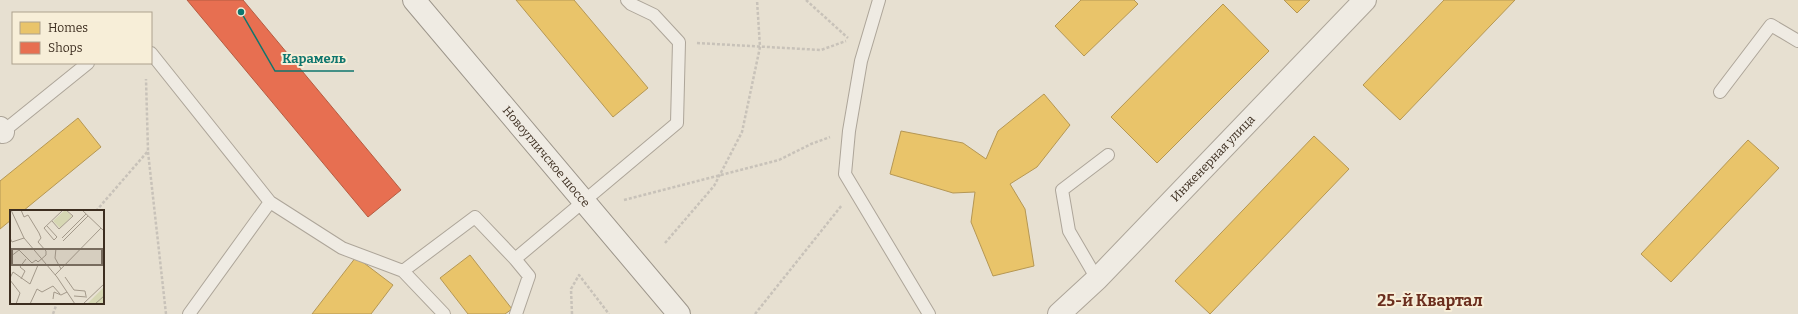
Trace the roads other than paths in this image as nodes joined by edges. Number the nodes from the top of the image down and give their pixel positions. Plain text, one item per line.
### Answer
1 (414, 0) edge
2 (627, 0) edge
3 (879, 0) edge
4 (1365, 0) edge
5 (1798, 41) edge
6 (152, 54) edge
7 (87, 64) edge
8 (1720, 92) dead end
9 (1, 131) edge
10 (1108, 155) dead end
11 (270, 202) junction
12 (583, 202) junction
13 (516, 259) junction
14 (403, 271) junction
15 (1096, 279) junction
16 (190, 314) edge
17 (444, 314) edge
18 (516, 314) edge
19 (679, 314) edge
20 (929, 314) edge
21 (1059, 314) edge

1 - 12 street, Новоугличское шоссе
2 - 12 lane
3 - 20 lane
4 - 15 street, Инженерная улица
5 - 8 lane
6 - 11 lane
7 - 9 lane
10 - 15 lane
11 - 14 lane
11 - 16 lane
12 - 13 lane
12 - 19 street, Новоугличское шоссе
13 - 14 lane
13 - 18 lane
14 - 17 lane
15 - 21 street, Инженерная улица

